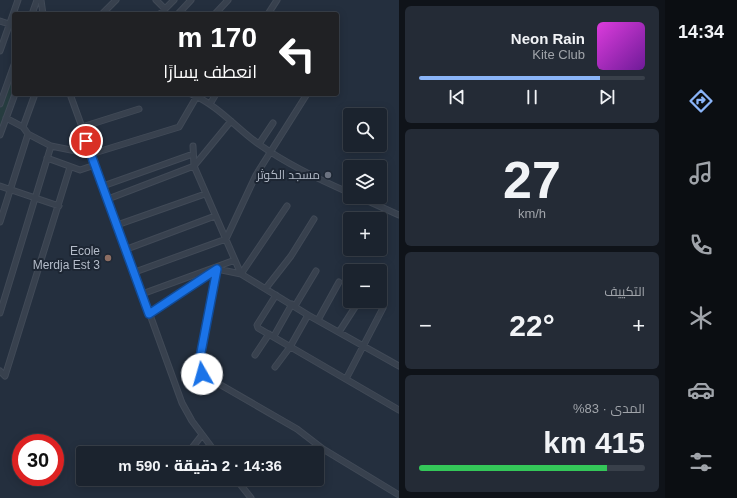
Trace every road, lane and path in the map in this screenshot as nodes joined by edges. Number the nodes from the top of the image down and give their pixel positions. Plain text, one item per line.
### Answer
1 (18, 0) edge
2 (37, 0) edge
3 (41, 0) edge
4 (116, 0) edge
5 (156, 0) edge
6 (174, 0) edge
7 (191, 0) edge
8 (228, 0) edge
9 (277, 0) edge
10 (165, 9) junction
11 (14, 12) edge
12 (33, 12) edge
13 (43, 12) edge
14 (104, 12) edge
15 (162, 12) edge
16 (180, 12) edge
17 (218, 12) edge
18 (269, 12) edge
19 (12, 16) edge
20 (0, 21) edge
21 (9, 24) junction
22 (0, 51) edge
23 (12, 71) edge
24 (14, 96) edge
25 (34, 96) edge
26 (71, 96) edge
27 (197, 96) joint
28 (215, 96) edge
29 (307, 96) edge
30 (0, 104) edge
31 (210, 104) junction
32 (139, 109) dead end
33 (6, 118) junction
34 (231, 122) junction
35 (273, 123) dead end
36 (82, 127) junction
37 (23, 128) junction
38 (28, 134) junction
39 (0, 135) edge
40 (259, 144) junction
41 (51, 146) junction
42 (193, 146) dead end
43 (271, 152) junction
44 (91, 154) junction
45 (193, 154) junction
46 (47, 158) junction
47 (95, 165) junction
48 (194, 166) junction
49 (70, 167) junction
50 (0, 186) edge
51 (103, 186) junction
52 (10, 189) junction
53 (343, 190) edge
54 (205, 194) junction
55 (36, 198) junction
56 (108, 198) junction
57 (375, 204) edge
58 (59, 206) junction
59 (287, 206) dead end
60 (399, 215) edge
61 (215, 216) junction
62 (314, 219) dead end
63 (0, 222) edge
64 (117, 225) junction
65 (226, 238) junction
66 (127, 249) junction
67 (235, 260) junction
68 (217, 269) junction
69 (316, 270) dead end
70 (135, 272) junction
71 (241, 274) junction
72 (339, 282) dead end
73 (266, 288) junction
74 (142, 294) junction
75 (276, 295) junction
76 (294, 305) junction
77 (354, 308) edge
78 (383, 308) dead end
79 (0, 313) edge
80 (149, 314) junction
81 (308, 315) junction
82 (318, 320) junction
83 (339, 332) junction
84 (272, 335) junction
85 (363, 345) junction
86 (290, 346) junction
87 (255, 355) dead end
88 (399, 366) edge
89 (275, 367) dead end
90 (0, 371) edge
91 (346, 379) junction
92 (399, 410) edge
93 (202, 435) junction
94 (193, 446) edge
95 (211, 446) edge
96 (242, 486) edge
97 (399, 495) edge
98 (251, 498) edge

1 - 11 street
2 - 12 street
3 - 13 street
4 - 14 street
5 - 10 street
6 - 10 street
7 - 16 street
8 - 17 street
9 - 18 street
10 - 15 street
19 - 21 street
20 - 21 street
21 - 22 street
23 - 30 street
24 - 33 street
25 - 37 street
26 - 36 street
27 - 31 street
27 - 44 street
28 - 31 street
29 - 43 street
31 - 34 street
32 - 36 street
33 - 37 street
33 - 39 street
34 - 40 street
34 - 48 street
35 - 40 street
36 - 44 street
37 - 38 street
38 - 41 street
38 - 52 street
40 - 43 street
41 - 44 street
41 - 46 street
42 - 45 street
43 - 53 street
43 - 65 street
44 - 47 street
45 - 48 street
45 - 51 street
46 - 49 street
46 - 55 street
47 - 49 street
47 - 51 street
48 - 54 street
48 - 56 street
49 - 58 street
50 - 52 street
51 - 56 street
52 - 55 street
52 - 63 street
54 - 61 street
54 - 64 street
55 - 58 street
55 - 79 street
56 - 64 street
57 - 60 street
58 - 90 street
59 - 71 street
61 - 65 street
61 - 66 street
62 - 73 street
64 - 66 street
65 - 67 street
65 - 70 street
66 - 70 street
67 - 71 street
67 - 74 street
68 - 71 street
68 - 80 street
68 - 97 street
69 - 76 street
70 - 74 street
71 - 73 street
72 - 82 street
73 - 75 street
74 - 80 street
75 - 76 street
75 - 84 street
76 - 81 street
76 - 84 street
77 - 83 street
78 - 85 street
80 - 93 street
81 - 82 street
81 - 86 street
82 - 83 street
83 - 85 street
84 - 86 street
84 - 87 street
85 - 88 street
85 - 91 street
86 - 89 street
86 - 91 street
91 - 92 street
93 - 94 street
93 - 95 street
96 - 98 street

